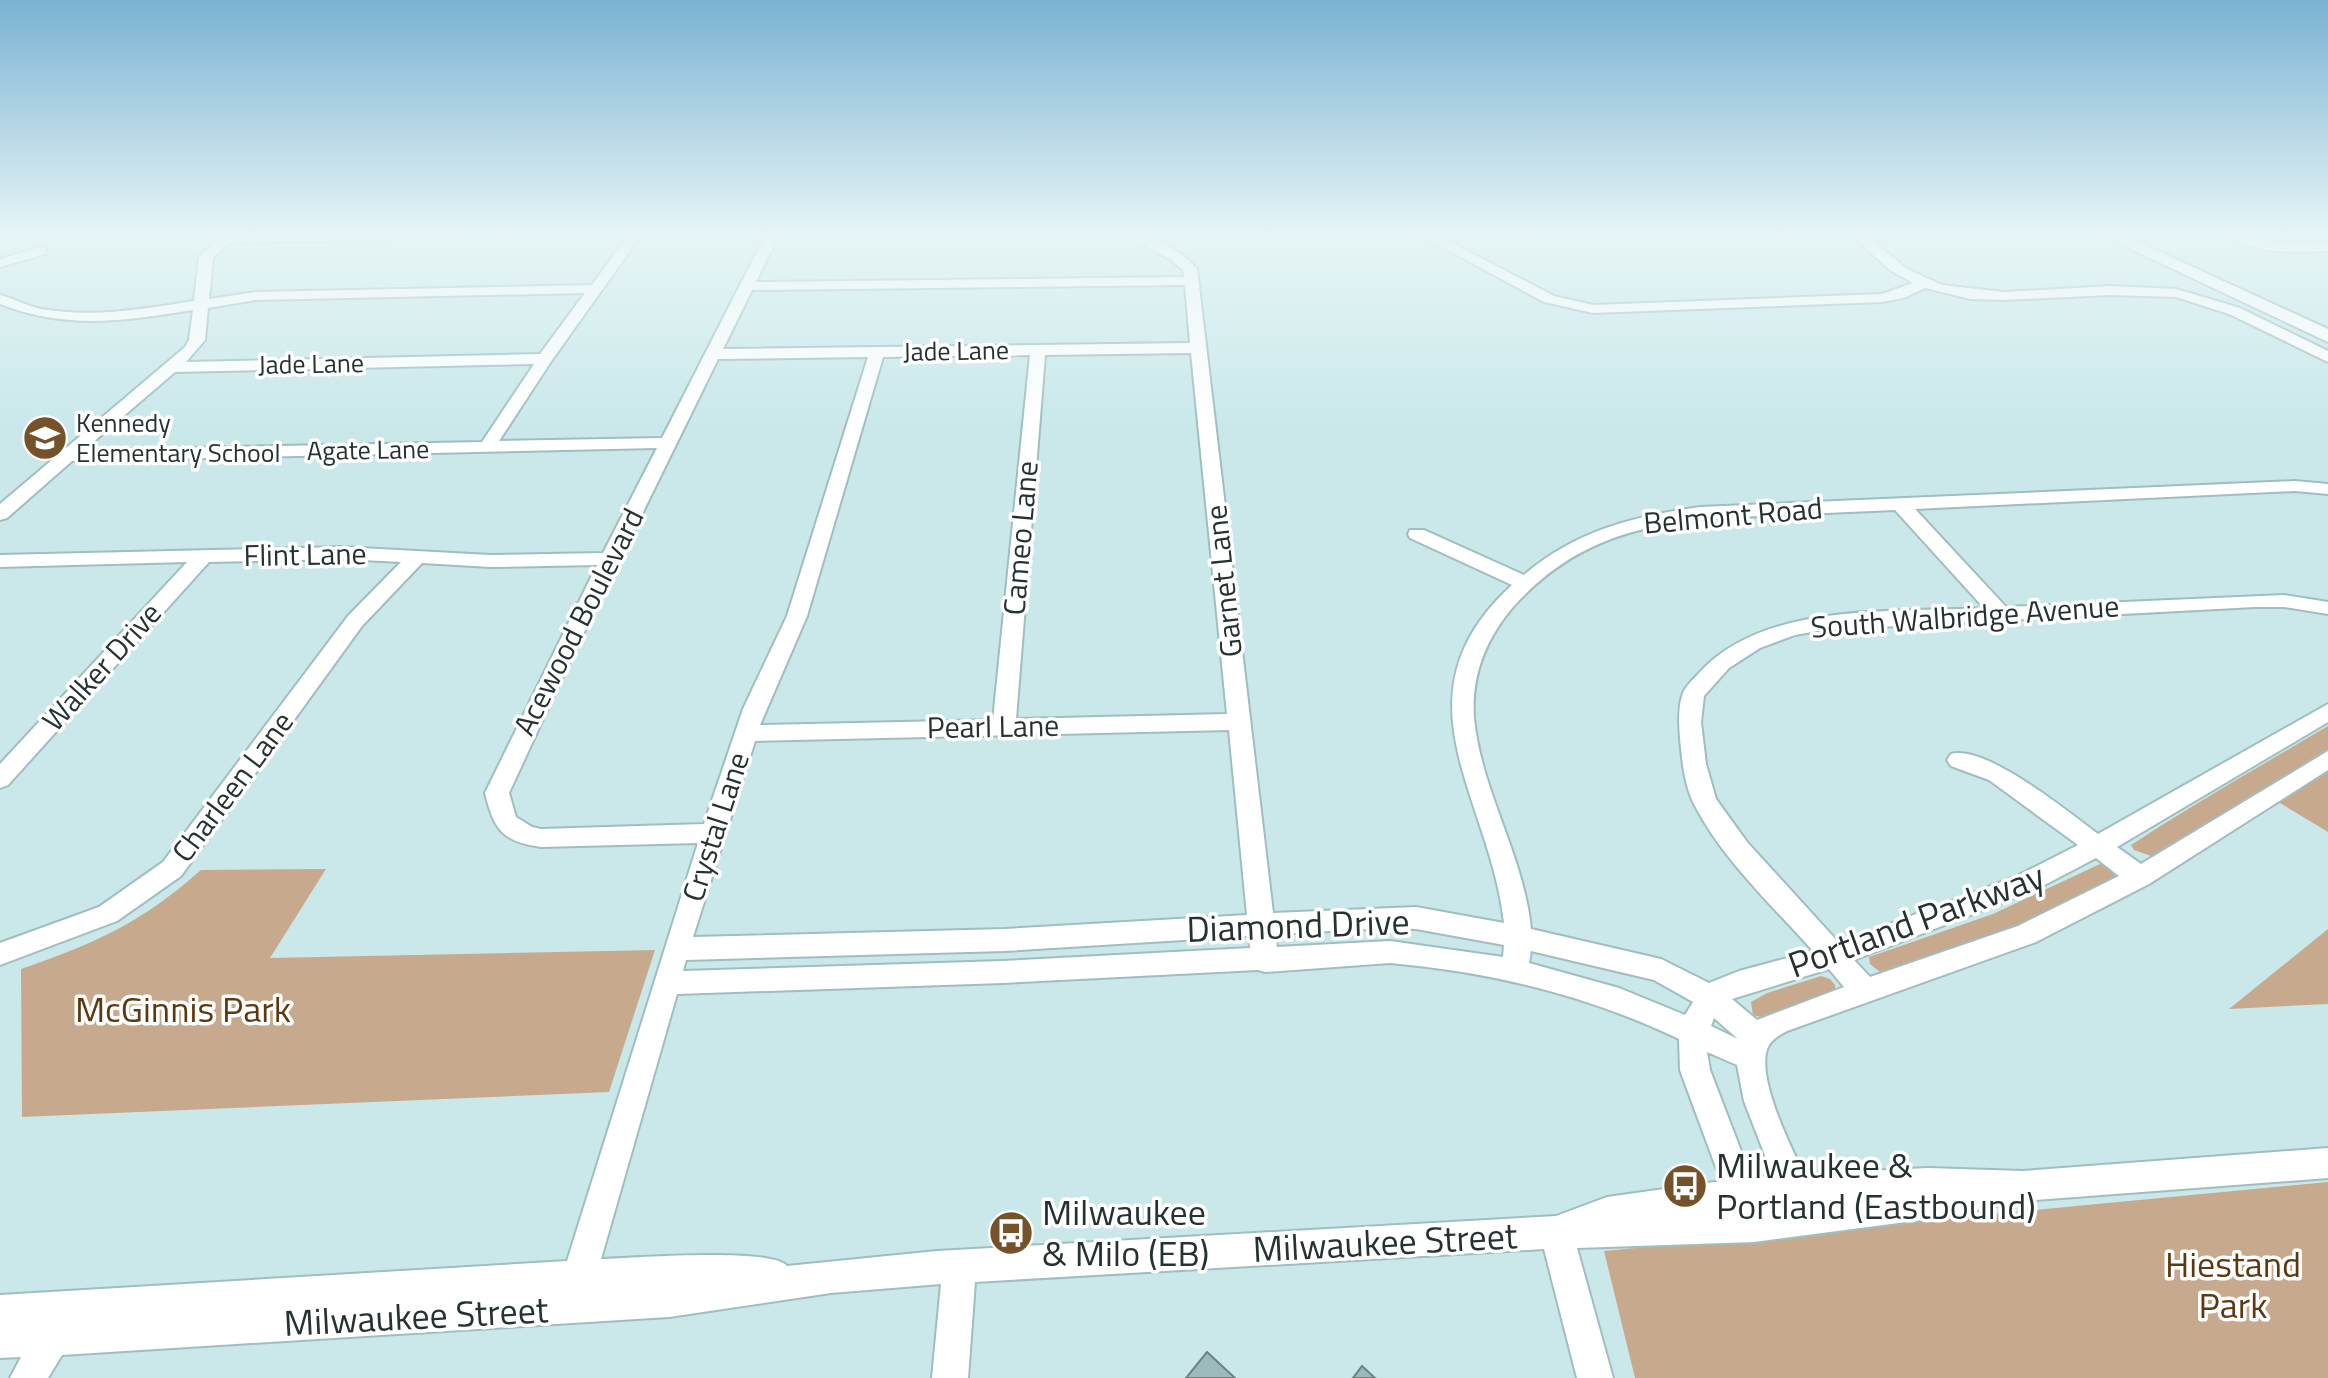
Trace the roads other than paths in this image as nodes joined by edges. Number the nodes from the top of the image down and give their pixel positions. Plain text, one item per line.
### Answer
1 (203, 298) edge
2 (241, 298) edge
3 (589, 298) edge
4 (742, 298) edge
5 (1193, 298) edge
6 (1548, 298) edge
7 (1873, 298) edge
8 (2195, 298) edge
9 (2246, 298) edge
10 (2277, 298) edge
11 (0, 299) edge
12 (203, 304) junction
13 (2328, 322) edge
14 (2328, 336) edge
15 (1198, 348) junction
16 (1038, 350) junction
17 (877, 352) junction
18 (714, 354) junction
19 (2328, 357) edge
20 (545, 359) junction
21 (173, 367) junction
22 (669, 443) junction
23 (487, 447) junction
24 (68, 456) junction
25 (2328, 489) edge
26 (1900, 504) junction
27 (0, 514) edge
28 (1417, 534) dead end
29 (204, 556) junction
30 (418, 556) junction
31 (610, 559) junction
32 (0, 561) edge
33 (1525, 583) junction
34 (2328, 608) edge
35 (2000, 613) junction
36 (2328, 712) edge
37 (1238, 722) junction
38 (1004, 727) junction
39 (747, 733) junction
40 (2328, 759) edge
41 (1959, 760) dead end
42 (0, 779) edge
43 (714, 833) junction
44 (2098, 846) junction
45 (2140, 877) junction
46 (1260, 925) junction
47 (1518, 937) junction
48 (1005, 940) junction
49 (676, 949) junction
50 (0, 954) edge
51 (1832, 957) junction
52 (1265, 961) junction
53 (1003, 972) junction
54 (1514, 973) junction
55 (666, 983) junction
56 (1865, 991) junction
57 (1712, 999) junction
58 (1695, 1035) junction
59 (1753, 1047) junction
60 (2328, 1163) edge
61 (2023, 1186) junction
62 (1796, 1188) junction
63 (1741, 1193) junction
64 (1810, 1220) junction
65 (1754, 1226) junction
66 (1556, 1232) junction
67 (959, 1267) junction
68 (574, 1292) junction
69 (71, 1306) junction
70 (0, 1312) edge
71 (52, 1338) junction
72 (0, 1341) edge
73 (28, 1378) edge
74 (950, 1378) edge
75 (1595, 1378) edge

1 - 12 street
2 - 12 street
3 - 20 street
4 - 18 street, Acewood Boulevard
5 - 15 street, Garnet Lane
6 - 7 street
8 - 19 street
9 - 14 main road
10 - 13 main road
11 - 12 street
12 - 21 street
15 - 16 street, Jade Lane
15 - 37 street, Garnet Lane
16 - 17 street, Jade Lane
16 - 38 street, Cameo Lane
17 - 18 street, Jade Lane
17 - 39 street, Crystal Lane
18 - 22 street, Acewood Boulevard
20 - 21 street, Jade Lane
20 - 23 street
21 - 24 street
22 - 23 street, Agate Lane
22 - 31 street, Acewood Boulevard
23 - 24 street, Agate Lane
24 - 27 street
25 - 26 street, Belmont Road
26 - 33 street, Belmont Road
26 - 35 street
28 - 33 street
29 - 30 street, Flint Lane
29 - 32 street, Flint Lane
29 - 42 street, Walker Drive
30 - 31 street, Flint Lane
30 - 50 street, Charleen Lane
31 - 43 street, Acewood Boulevard
33 - 47 street, Belmont Road
34 - 35 street, South Walbridge Avenue
35 - 51 street, South Walbridge Avenue
36 - 44 street, Portland Parkway
37 - 38 street, Pearl Lane
37 - 46 street, Garnet Lane
38 - 39 street, Pearl Lane
39 - 43 street, Crystal Lane
40 - 45 street, Portland Parkway
41 - 44 street
43 - 49 street, Crystal Lane
44 - 45 street
44 - 51 street, Portland Parkway
45 - 56 street, Portland Parkway
46 - 47 street, Diamond Drive
46 - 48 street, Diamond Drive
46 - 52 street, Garnet Lane
47 - 54 street, Belmont Road
47 - 57 street, Diamond Drive
48 - 49 street, Diamond Drive
48 - 53 street
49 - 55 street, Crystal Lane
51 - 56 street, South Walbridge Avenue
51 - 57 street, Portland Parkway
52 - 53 street, Diamond Drive
52 - 54 street, Diamond Drive
53 - 55 street, Diamond Drive
54 - 58 street, Diamond Drive
55 - 68 street, Crystal Lane
56 - 59 street, Portland Parkway
57 - 58 street
57 - 59 street, Diamond Drive
58 - 59 street, Diamond Drive
58 - 63 street
59 - 62 street
60 - 61 street, Milwaukee Street
61 - 62 street, Milwaukee Street
61 - 64 street, Milwaukee Street
62 - 63 street, Milwaukee Street
62 - 64 street
63 - 65 street
63 - 66 street, Milwaukee Street
64 - 65 street, Milwaukee Street
65 - 66 street, Milwaukee Street
66 - 67 street, Milwaukee Street
66 - 75 street
67 - 68 street, Milwaukee Street
67 - 74 street
68 - 69 street, Milwaukee Street
68 - 71 street, Milwaukee Street
69 - 70 street, Milwaukee Street
69 - 71 street
71 - 72 street, Milwaukee Street
71 - 73 street

